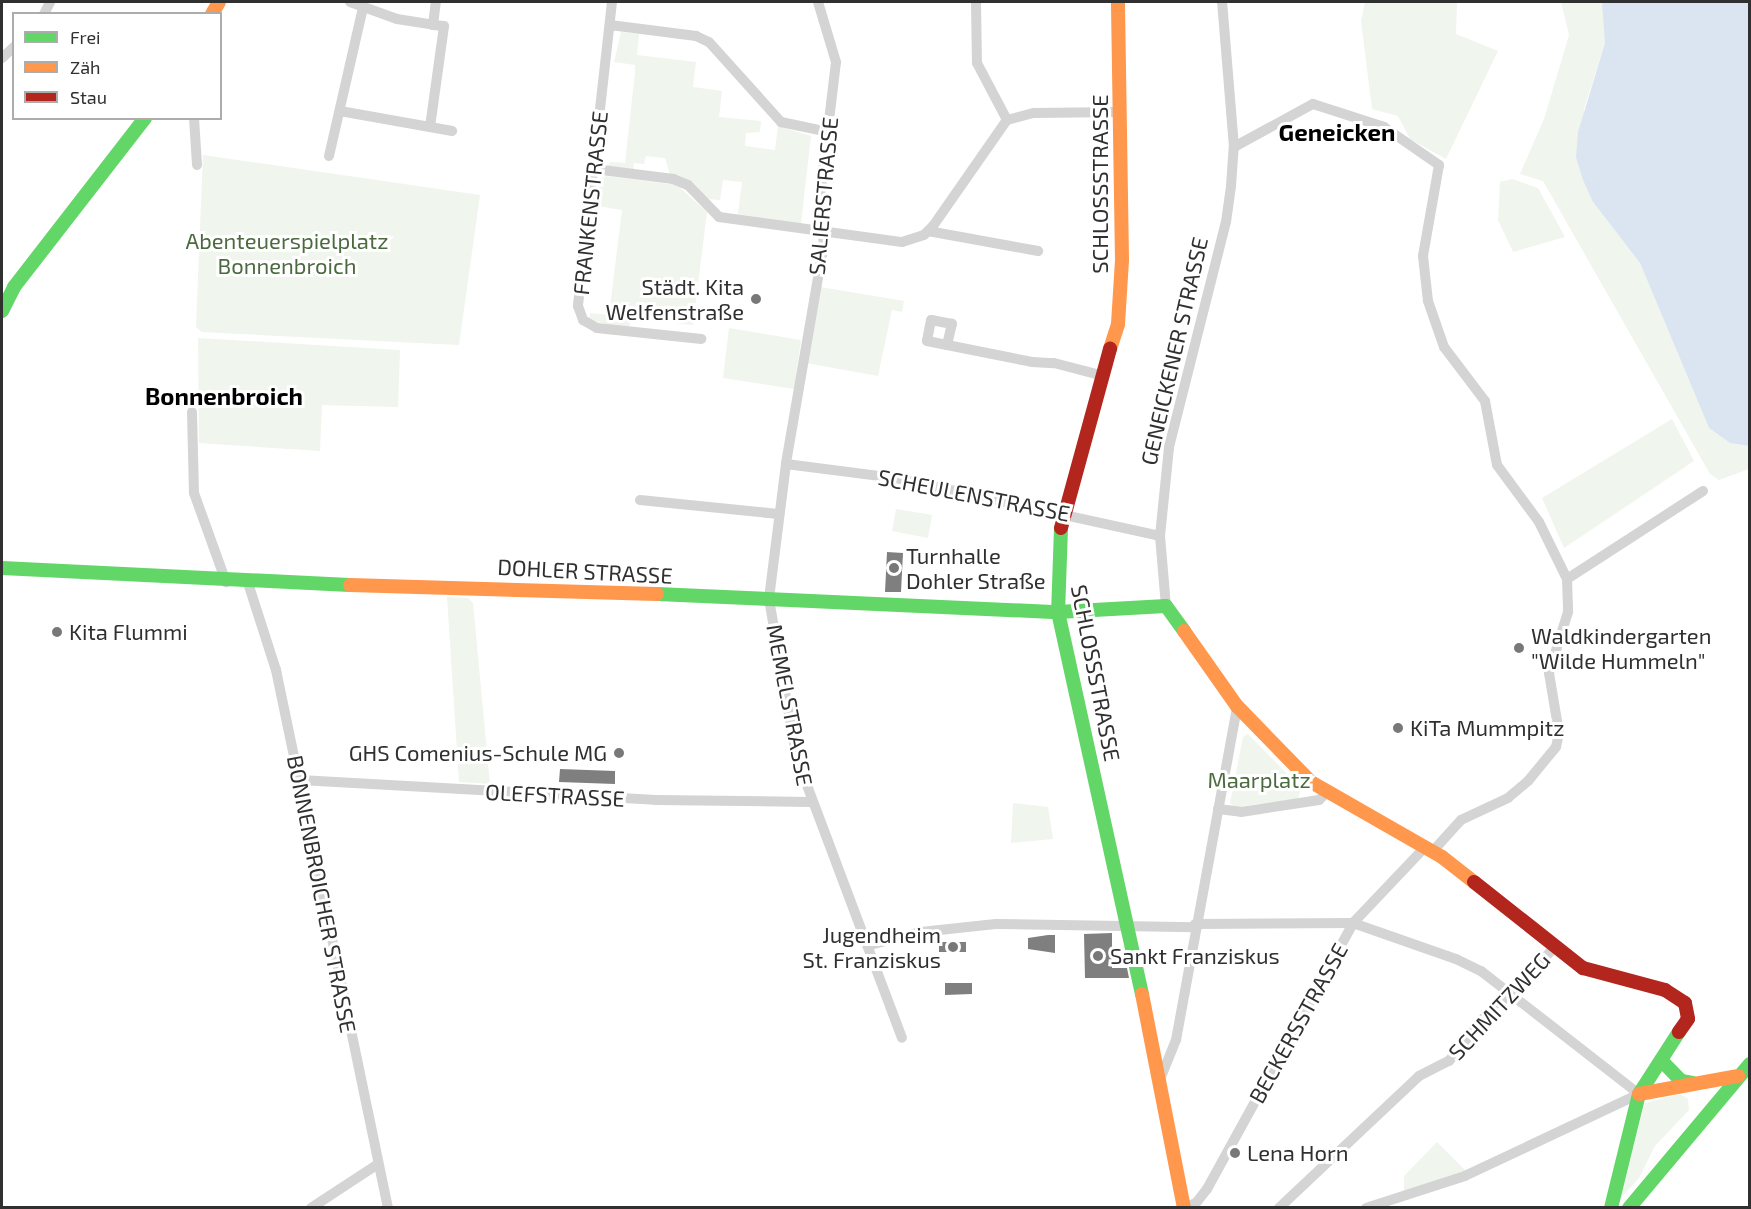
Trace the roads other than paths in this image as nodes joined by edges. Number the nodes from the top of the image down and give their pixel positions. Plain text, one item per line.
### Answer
1 (350, 2) edge
2 (436, 2) edge
3 (612, 2) edge
4 (818, 2) edge
5 (976, 2) edge
6 (1118, 2) edge
7 (1222, 2) edge
8 (363, 7) junction
9 (433, 25) junction
10 (610, 25) junction
11 (340, 111) junction
12 (1120, 112) junction
13 (143, 120) edge
14 (194, 120) edge
15 (1007, 120) junction
16 (430, 127) junction
17 (452, 131) dead end
18 (828, 132) junction
19 (1234, 147) junction
20 (329, 156) dead end
21 (196, 165) dead end
22 (594, 169) junction
23 (928, 231) junction
24 (822, 232) junction
25 (1038, 251) dead end
26 (2, 311) edge
27 (701, 339) dead end
28 (947, 345) dead end
29 (1104, 376) junction
30 (192, 412) dead end
31 (786, 464) junction
32 (1703, 490) dead end
33 (640, 500) dead end
34 (1062, 512) junction
35 (779, 514) junction
36 (1160, 536) junction
37 (2, 568) edge
38 (1567, 579) junction
39 (226, 582) junction
40 (248, 583) junction
41 (769, 599) junction
42 (1166, 606) junction
43 (1058, 612) junction
44 (1237, 706) junction
45 (300, 780) junction
46 (1327, 792) junction
47 (810, 802) junction
48 (1218, 809) junction
49 (1429, 849) junction
50 (1126, 923) junction
51 (1353, 923) junction
52 (1195, 926) junction
53 (870, 945) junction
54 (1556, 945) junction
55 (1512, 996) junction
56 (902, 1038) dead end
57 (1661, 1060) junction
58 (1749, 1064) edge
59 (1744, 1075) edge
60 (1161, 1078) junction
61 (1693, 1083) junction
62 (1639, 1094) junction
63 (378, 1164) junction
64 (311, 1208) edge
65 (388, 1208) edge
66 (1184, 1208) edge
67 (1279, 1208) edge
68 (1366, 1208) edge
69 (1611, 1208) edge
70 (1629, 1208) edge

1 - 8 street
2 - 9 street
3 - 10 street, FRANKENSTRASSE
4 - 18 street, SALIERSTRASSE
5 - 15 street
6 - 12 main road, SCHLOSSSTRASSE
7 - 19 street, GENEICKENER STRASSE
8 - 9 street
8 - 11 street
9 - 16 street
10 - 18 street
10 - 22 street, FRANKENSTRASSE
11 - 16 street
11 - 20 street
12 - 15 street
12 - 29 main road, SCHLOSSSTRASSE
13 - 26 main road
14 - 21 street
15 - 23 street
16 - 17 street
18 - 24 street, SALIERSTRASSE
19 - 36 street, GENEICKENER STRASSE
19 - 38 street
22 - 24 street
22 - 27 street, FRANKENSTRASSE
23 - 24 street
23 - 25 street
24 - 31 street, SALIERSTRASSE
28 - 29 street
29 - 34 main road, SCHLOSSSTRASSE
30 - 39 street
31 - 34 street, SCHEULENSTRASSE
31 - 35 street, MEMELSTRASSE
32 - 38 street
33 - 35 street
34 - 36 street, SCHEULENSTRASSE
34 - 43 main road, SCHLOSSSTRASSE
35 - 41 street, MEMELSTRASSE
36 - 42 street, GENEICKENER STRASSE
37 - 39 main road, DOHLER STRASSE
38 - 49 street, BECKERSSTRASSE
39 - 40 main road, DOHLER STRASSE
40 - 41 main road, DOHLER STRASSE
40 - 45 street, BONNENBROICHER STRASSE
41 - 43 main road, DOHLER STRASSE
41 - 47 street, MEMELSTRASSE
42 - 43 main road, DOHLER STRASSE
42 - 44 main road
43 - 50 main road, SCHLOSSSTRASSE
44 - 46 main road
44 - 48 street
45 - 47 street, OLEFSTRASSE
45 - 63 street, BONNENBROICHER STRASSE
46 - 48 street
46 - 49 main road
47 - 53 street, MEMELSTRASSE
48 - 52 street
49 - 51 street, BECKERSSTRASSE
49 - 54 main road
50 - 52 street
50 - 53 street
50 - 60 main road, SCHLOSSSTRASSE
51 - 52 street
51 - 55 street
51 - 66 street, BECKERSSTRASSE
52 - 60 street
53 - 56 street, MEMELSTRASSE
54 - 55 street, SCHMITZWEG
54 - 57 main road
55 - 62 street
55 - 67 street, SCHMITZWEG
57 - 61 main road
57 - 62 main road
58 - 59 main road
59 - 61 main road
59 - 70 main road
60 - 66 main road, SCHLOSSSTRASSE
61 - 62 main road
62 - 68 street
62 - 69 main road
63 - 64 street
63 - 65 street, BONNENBROICHER STRASSE

